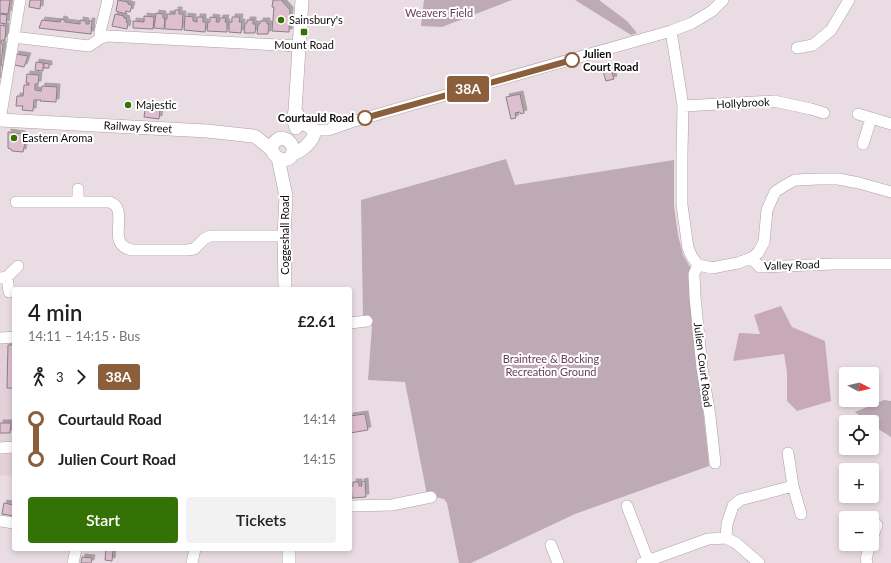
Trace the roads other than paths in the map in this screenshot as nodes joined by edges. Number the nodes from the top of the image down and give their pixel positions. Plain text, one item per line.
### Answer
1 (20, 0) edge
2 (108, 0) edge
3 (302, 0) edge
4 (723, 0) edge
5 (849, 0) edge
6 (671, 31) junction
7 (14, 37) junction
8 (95, 42) junction
9 (298, 46) junction
10 (797, 48) dead end
11 (683, 106) junction
12 (824, 113) dead end
13 (858, 114) dead end
14 (871, 118) junction
15 (0, 120) edge
16 (891, 124) edge
17 (304, 133) junction
18 (256, 137) junction
19 (280, 138) junction
20 (863, 144) dead end
21 (283, 155) junction
22 (78, 189) dead end
23 (891, 192) edge
24 (78, 201) junction
25 (16, 202) dead end
26 (284, 236) junction
27 (751, 258) junction
28 (891, 264) edge
29 (698, 265) junction
30 (18, 266) dead end
31 (3, 278) edge
32 (285, 287) edge
33 (9, 292) dead end
34 (367, 321) dead end
35 (352, 323) edge
36 (12, 337) edge
37 (0, 338) edge
38 (12, 447) edge
39 (0, 448) edge
40 (788, 453) dead end
41 (714, 463) dead end
42 (793, 486) junction
43 (431, 497) dead end
44 (352, 506) edge
45 (627, 506) dead end
46 (801, 514) dead end
47 (0, 521) edge
48 (12, 523) edge
49 (726, 538) junction
50 (551, 545) dead end
51 (76, 551) edge
52 (195, 551) edge
53 (289, 551) edge
54 (868, 551) edge
55 (645, 562) edge
56 (73, 563) edge
57 (192, 563) edge
58 (289, 563) edge
59 (558, 563) edge
60 (759, 563) edge
61 (868, 563) edge

1 - 7 street
2 - 8 street
3 - 9 main road
4 - 6 street
5 - 10 street
6 - 11 street
6 - 17 street
7 - 8 street
7 - 15 street
8 - 9 street
9 - 17 main road
11 - 12 street, Hollybrook
11 - 29 street
13 - 14 street
14 - 16 street
14 - 20 street
15 - 18 main road, Railway Street
17 - 19 main road
17 - 21 main road
18 - 19 main road, Railway Street
18 - 21 main road
19 - 21 main road
19 - 21 main road
21 - 26 main road, Coggeshall Road
22 - 24 street
23 - 27 street
24 - 25 street
24 - 26 street
26 - 32 main road, Coggeshall Road
27 - 28 street, Valley Road
27 - 29 street, Valley Road
29 - 41 street, Julien Court Road
30 - 31 street
31 - 33 street
34 - 35 street
36 - 37 street
38 - 39 street
40 - 42 street
42 - 46 street
42 - 49 street
43 - 44 street
45 - 55 street
47 - 48 street
49 - 55 street
49 - 60 street
50 - 59 street
51 - 56 street
52 - 57 street
53 - 58 main road
54 - 61 street

